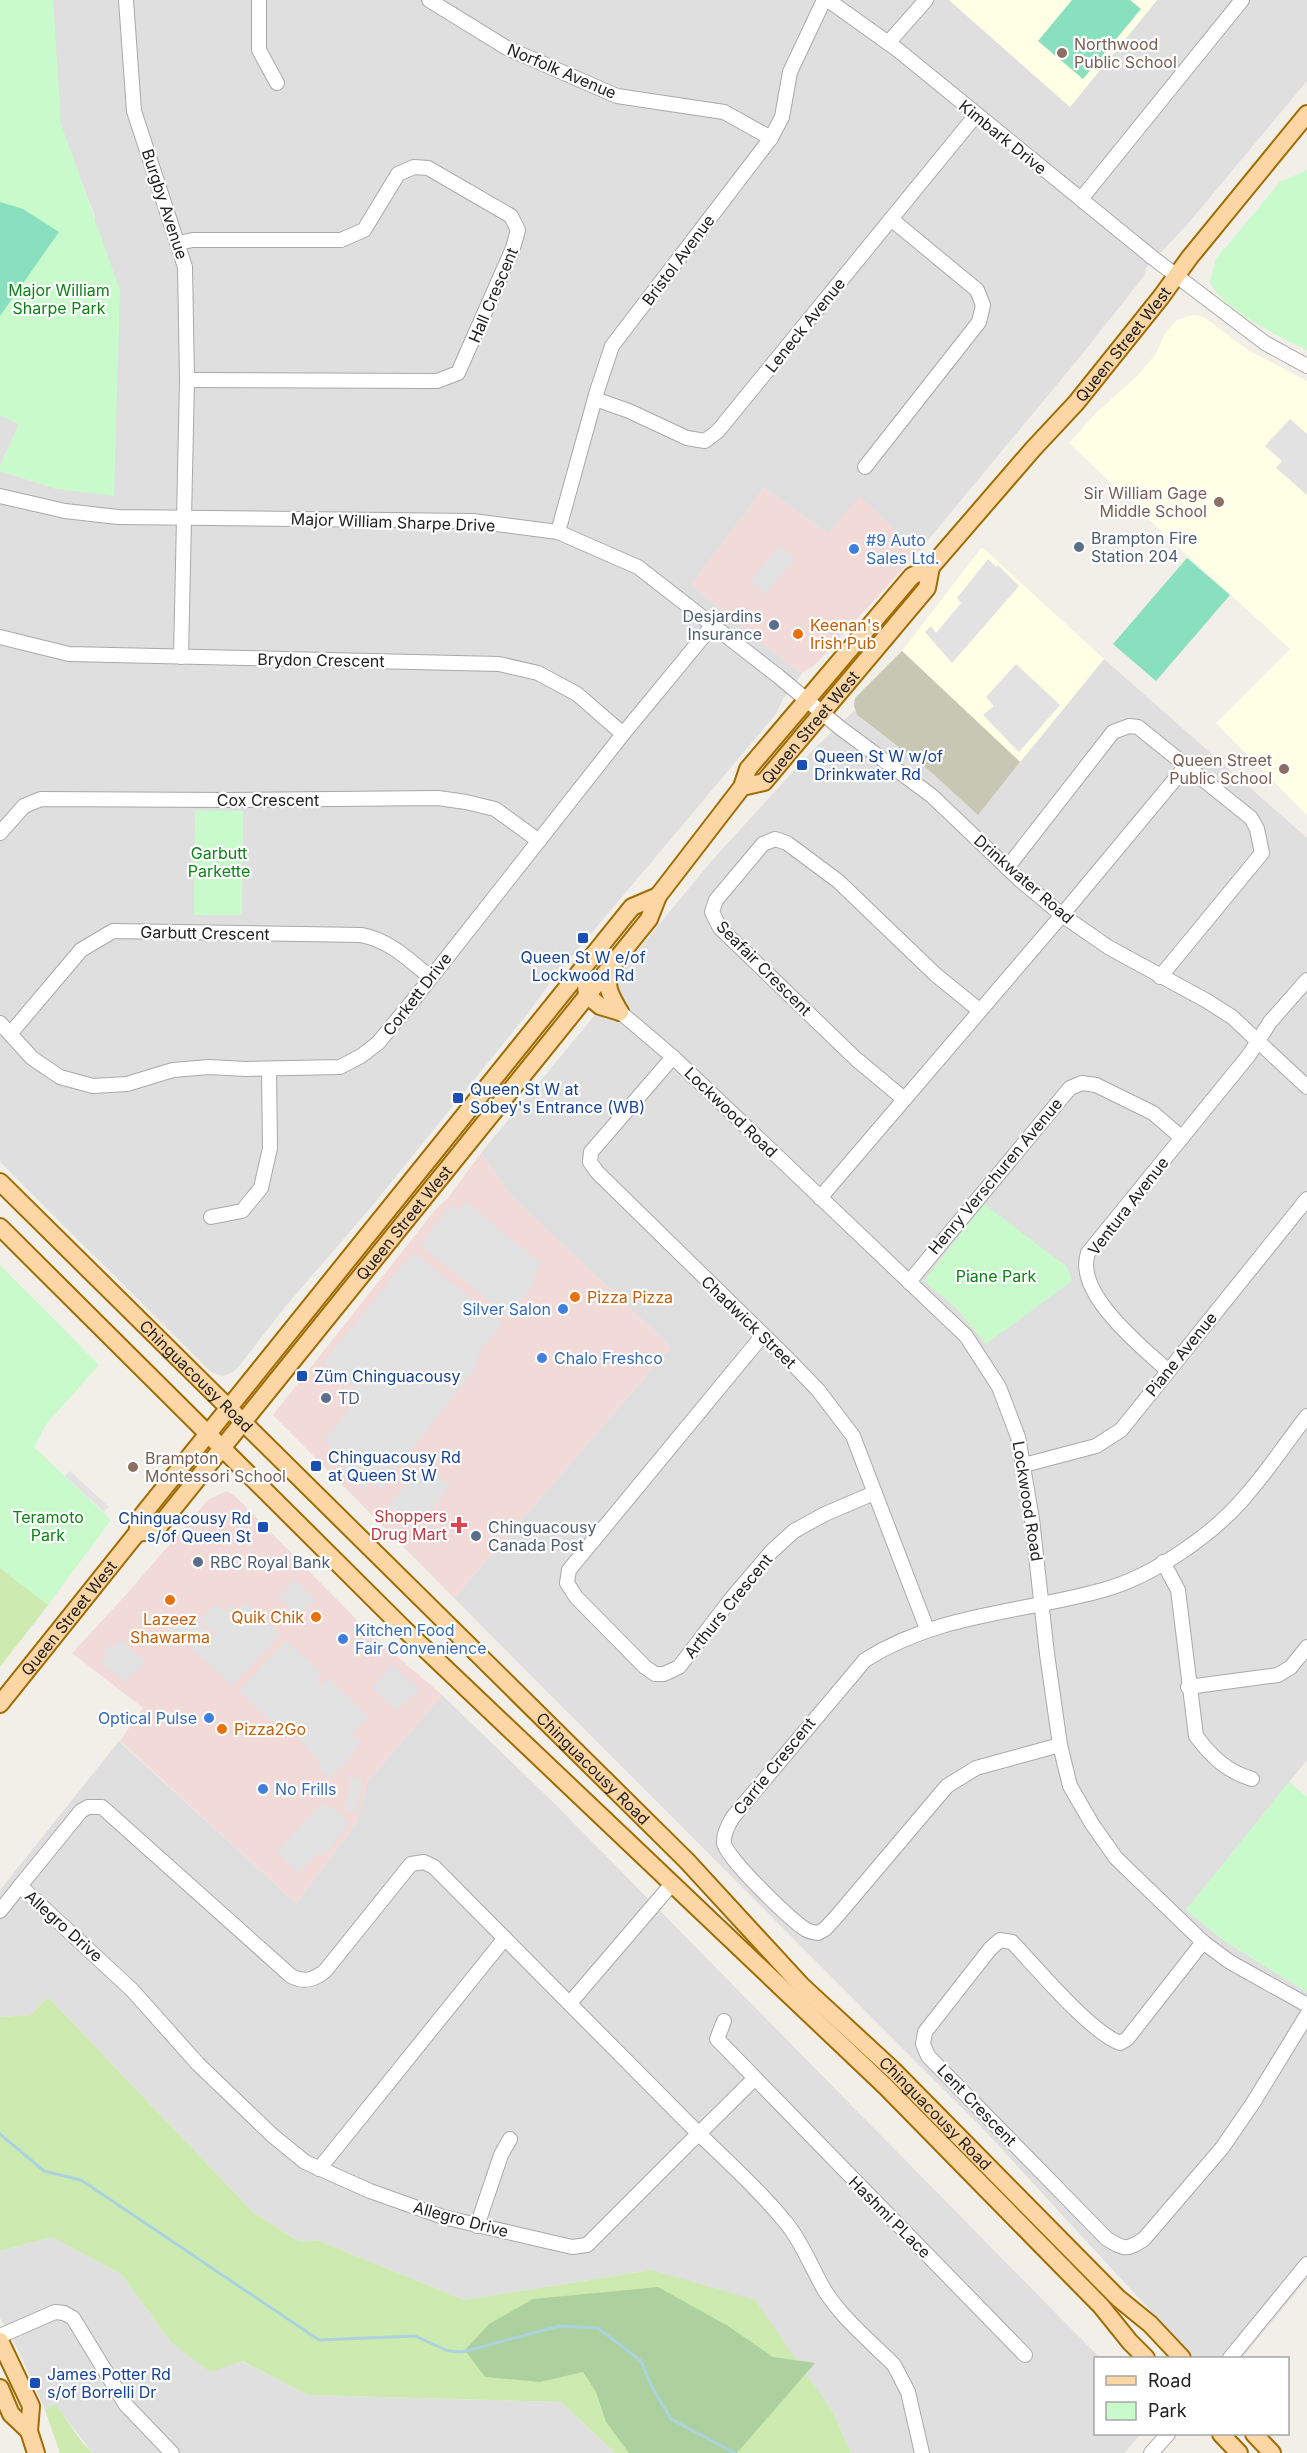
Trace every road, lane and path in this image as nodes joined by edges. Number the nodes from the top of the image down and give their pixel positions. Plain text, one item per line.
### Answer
1 (126, 0) edge
2 (259, 0) edge
3 (429, 0) edge
4 (824, 0) edge
5 (828, 0) edge
6 (926, 0) edge
7 (1242, 0) edge
8 (888, 43) junction
9 (277, 83) dead end
10 (1307, 114) edge
11 (976, 115) junction
12 (771, 138) junction
13 (1081, 200) junction
14 (891, 219) junction
15 (178, 243) junction
16 (1177, 275) junction
17 (1307, 366) edge
18 (187, 380) junction
19 (595, 399) junction
20 (865, 468) dead end
21 (0, 496) edge
22 (183, 518) junction
23 (558, 532) junction
24 (931, 567) junction
25 (712, 626) junction
26 (0, 637) edge
27 (181, 657) junction
28 (807, 700) junction
29 (823, 713) junction
30 (624, 734) junction
31 (1186, 766) junction
32 (742, 787) junction
33 (0, 833) edge
34 (539, 841) junction
35 (1007, 868) junction
36 (658, 896) junction
37 (632, 907) junction
38 (1062, 915) junction
39 (630, 942) junction
40 (430, 977) junction
41 (1160, 977) junction
42 (1307, 980) edge
43 (587, 995) junction
44 (979, 1010) junction
45 (620, 1012) junction
46 (0, 1023) edge
47 (10, 1034) junction
48 (1258, 1042) junction
49 (673, 1056) junction
50 (269, 1069) junction
51 (1307, 1087) edge
52 (904, 1099) junction
53 (1182, 1138) junction
54 (430, 1157) junction
55 (446, 1170) junction
56 (0, 1182) edge
57 (820, 1198) junction
58 (1307, 1199) edge
59 (211, 1217) dead end
60 (0, 1227) edge
61 (909, 1282) junction
62 (763, 1335) junction
63 (1167, 1370) junction
64 (228, 1408) junction
65 (1307, 1416) edge
66 (243, 1423) junction
67 (207, 1434) junction
68 (222, 1449) junction
69 (1024, 1465) junction
70 (874, 1493) junction
71 (137, 1533) junction
72 (1163, 1562) junction
73 (1042, 1604) junction
74 (927, 1629) junction
75 (1307, 1647) edge
76 (1188, 1687) junction
77 (0, 1704) edge
78 (1060, 1745) junction
79 (1252, 1779) dead end
80 (671, 1885) junction
81 (20, 1886) junction
82 (0, 1911) edge
83 (506, 1938) junction
84 (1203, 1942) junction
85 (570, 2002) junction
86 (1307, 2005) edge
87 (1307, 2015) edge
88 (724, 2021) dead end
89 (754, 2079) junction
90 (699, 2134) junction
91 (510, 2139) dead end
92 (319, 2169) junction
93 (477, 2226) junction
94 (1307, 2264) edge
95 (0, 2336) edge
96 (0, 2341) edge
97 (1025, 2355) dead end
98 (1145, 2357) edge
99 (1181, 2357) edge
100 (1231, 2357) edge
101 (0, 2388) edge
102 (29, 2431) junction
103 (1166, 2435) edge
104 (1223, 2435) edge
105 (1256, 2435) edge
106 (36, 2453) edge
107 (172, 2453) edge
108 (922, 2453) edge
109 (1151, 2453) edge
110 (1239, 2453) edge
111 (1272, 2453) edge

1 - 15 street, Burgby Avenue
2 - 9 street
3 - 12 street, Norfolk Avenue
4 - 12 street, Bristol Avenue
5 - 8 street, Kimbark Drive
6 - 8 street
7 - 13 street
8 - 11 street, Kimbark Drive
10 - 16 main road, Queen Street West
11 - 13 street, Kimbark Drive
11 - 14 street, Leneck Avenue
12 - 19 street, Bristol Avenue
13 - 16 street, Kimbark Drive
14 - 19 street, Leneck Avenue
14 - 20 street
15 - 18 street, Burgby Avenue
15 - 18 street, Hall Crescent
16 - 17 street, Kimbark Drive
16 - 24 main road, Queen Street West
18 - 22 street, Burgby Avenue
19 - 23 street, Bristol Avenue
21 - 22 street, Major William Sharpe Drive
22 - 23 street, Major William Sharpe Drive
22 - 27 street, Burgby Avenue
23 - 25 street, Major William Sharpe Drive
24 - 28 main road, Queen Street West
24 - 29 main road, Queen Street West
25 - 28 street, Major William Sharpe Drive
25 - 30 street, Corkett Drive
26 - 27 street, Brydon Crescent
27 - 30 street, Brydon Crescent
28 - 29 street, Drinkwater Road
28 - 32 main road, Queen Street West
29 - 32 main road, Queen Street West
29 - 35 street, Drinkwater Road
30 - 34 street, Corkett Drive
31 - 35 street
31 - 38 street
31 - 41 street
32 - 36 main road, Queen Street West
33 - 34 street, Cox Crescent
34 - 40 street, Corkett Drive
35 - 38 street, Drinkwater Road
36 - 37 main road, Queen Street West
36 - 39 main road, Queen Street West
37 - 43 main road
37 - 54 main road, Queen Street West
38 - 41 street, Drinkwater Road
38 - 44 street
39 - 43 main road, Queen Street West
39 - 45 main road
40 - 47 street, Garbutt Crescent
40 - 50 street, Corkett Drive
41 - 48 street, Drinkwater Road
42 - 48 street, Ventura Avenue
43 - 45 main road
43 - 55 main road, Queen Street West
44 - 52 street
44 - 52 street, Seafair Crescent
45 - 49 street, Lockwood Road
46 - 47 street, Corkett Drive
47 - 50 street, Corkett Drive
48 - 51 street, Drinkwater Road
48 - 53 street, Ventura Avenue
49 - 57 street, Lockwood Road
49 - 62 street, Chadwick Street
50 - 59 street
52 - 57 street
53 - 61 street, Henry Verschuren Avenue
53 - 63 street, Ventura Avenue
54 - 55 main road
54 - 64 main road, Queen Street West
55 - 66 main road, Queen Street West
56 - 64 main road, Chinguacousy Road
57 - 61 street, Lockwood Road
58 - 63 street, Piane Avenue
60 - 67 main road, Chinguacousy Road
61 - 69 street, Lockwood Road
62 - 70 street, Chadwick Street
62 - 70 street, Arthurs Crescent
63 - 69 street, Piane Avenue
64 - 66 main road, Chinguacousy Road
64 - 67 main road, Queen Street West
65 - 72 street, Carrie Crescent
66 - 68 main road, Queen Street West
66 - 99 main road, Chinguacousy Road
67 - 68 main road, Chinguacousy Road
67 - 71 main road, Queen Street West
68 - 71 main road, Queen Street West
68 - 80 main road, Chinguacousy Road
69 - 73 street, Lockwood Road
70 - 74 street, Chadwick Street
71 - 77 main road, Queen Street West
72 - 73 street, Carrie Crescent
72 - 76 street
73 - 74 street, Carrie Crescent
73 - 78 street, Lockwood Road
74 - 78 street, Carrie Crescent
75 - 76 street
76 - 79 street
78 - 84 street, Lockwood Road
80 - 85 street
80 - 98 main road, Chinguacousy Road
81 - 82 street
81 - 83 street, Allegro Drive
81 - 92 street, Allegro Drive
83 - 85 street, Allegro Drive
83 - 92 street
84 - 86 street, Lockwood Road
84 - 87 street, Lent Crescent
85 - 90 street, Allegro Drive
88 - 89 street, Hashmi PLace
89 - 90 street
89 - 97 street, Hashmi PLace
90 - 93 street, Allegro Drive
90 - 108 street, Allegro Drive
91 - 93 street
92 - 93 street, Allegro Drive
94 - 100 street
95 - 107 street
96 - 102 main road
101 - 102 main road
102 - 106 main road
103 - 109 street
104 - 110 main road
105 - 111 main road

